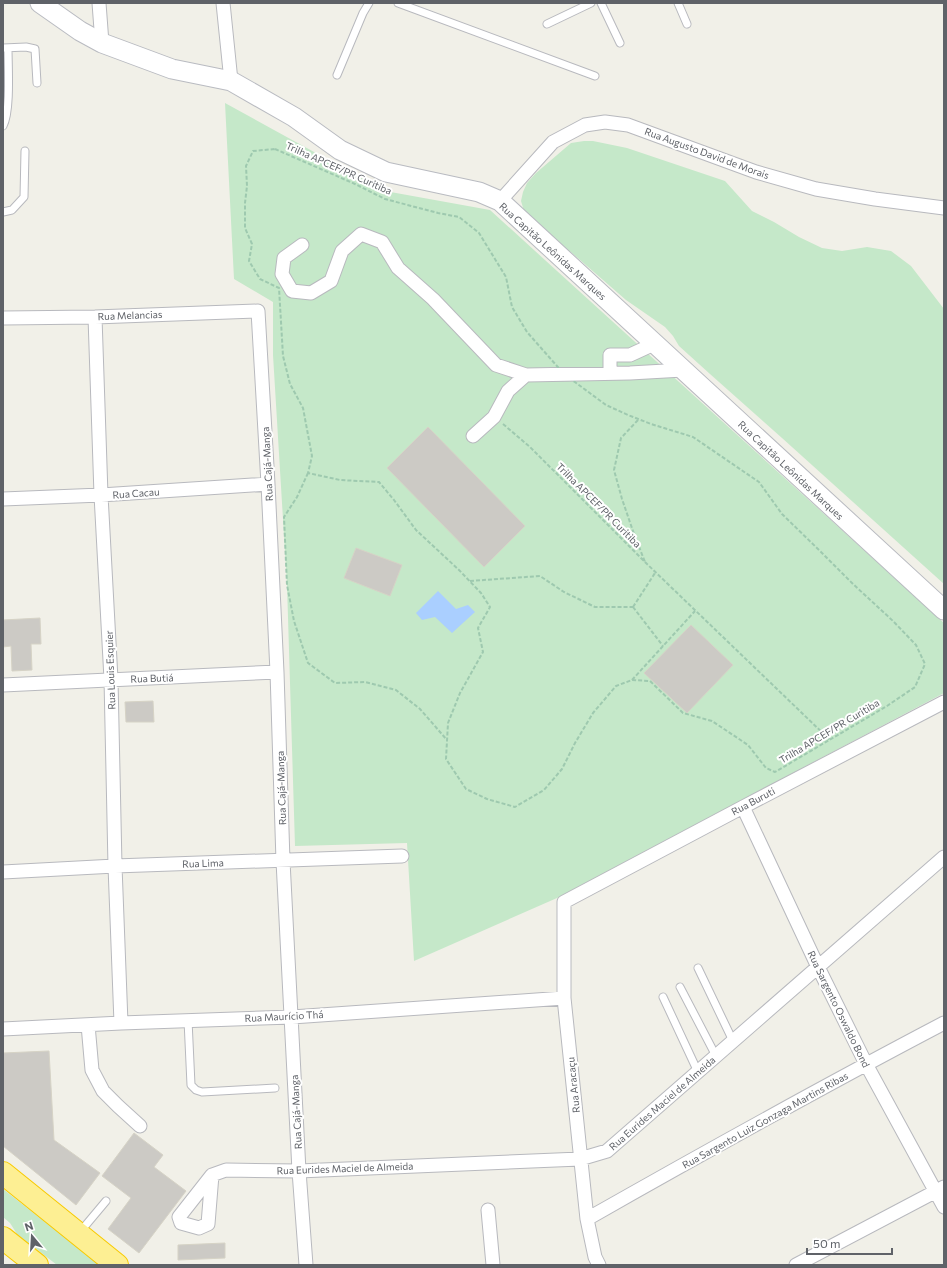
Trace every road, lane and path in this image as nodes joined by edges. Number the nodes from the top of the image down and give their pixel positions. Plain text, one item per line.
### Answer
1 (40, 3) edge
2 (99, 3) edge
3 (224, 3) edge
4 (369, 3) edge
5 (398, 3) edge
6 (591, 3) edge
7 (602, 3) edge
8 (678, 3) edge
9 (547, 24) dead end
10 (687, 24) dead end
11 (102, 43) junction
12 (620, 43) dead end
13 (5, 48) edge
14 (337, 75) dead end
15 (595, 76) dead end
16 (231, 81) junction
17 (37, 83) dead end
18 (3, 126) edge
19 (25, 151) dead end
20 (500, 201) junction
21 (944, 208) edge
22 (3, 212) edge
23 (302, 245) dead end
24 (258, 311) joint
25 (95, 317) junction
26 (3, 318) edge
27 (654, 344) junction
28 (630, 355) junction
29 (683, 370) junction
30 (610, 372) junction
31 (630, 372) junction
32 (564, 374) junction
33 (526, 375) junction
34 (494, 417) junction
35 (639, 419) junction
36 (474, 436) dead end
37 (308, 473) junction
38 (268, 484) junction
39 (101, 495) junction
40 (3, 498) edge
41 (646, 563) junction
42 (656, 573) junction
43 (470, 581) junction
44 (633, 607) junction
45 (944, 610) edge
46 (695, 611) junction
47 (663, 646) junction
48 (277, 672) junction
49 (111, 679) junction
50 (632, 680) junction
51 (3, 685) edge
52 (944, 702) edge
53 (447, 740) junction
54 (830, 740) junction
55 (743, 806) junction
56 (402, 856) dead end
57 (944, 857) edge
58 (283, 861) junction
59 (115, 866) junction
60 (3, 872) edge
61 (564, 902) joint
62 (818, 967) junction
63 (698, 968) dead end
64 (680, 987) dead end
65 (663, 997) dead end
66 (564, 998) junction
67 (292, 1017) junction
68 (188, 1020) junction
69 (121, 1023) junction
70 (944, 1023) edge
71 (88, 1025) junction
72 (3, 1029) edge
73 (733, 1041) junction
74 (716, 1056) junction
75 (866, 1064) junction
76 (698, 1072) junction
77 (275, 1088) dead end
78 (140, 1126) dead end
79 (580, 1159) junction
80 (299, 1171) junction
81 (3, 1173) edge
82 (212, 1175) dead end
83 (940, 1189) edge
84 (106, 1201) dead end
85 (944, 1206) edge
86 (488, 1210) dead end
87 (587, 1219) junction
88 (78, 1234) junction
89 (3, 1238) edge
90 (37, 1265) edge
91 (117, 1265) edge
92 (306, 1265) edge
93 (493, 1265) edge
94 (599, 1265) edge
95 (796, 1265) edge

1 - 11 street, Rua Capitão Leônidas Marques
2 - 11 street
3 - 16 street
4 - 14 lane
5 - 15 lane
6 - 9 lane
7 - 12 lane
8 - 10 lane
11 - 16 street, Rua Capitão Leônidas Marques
13 - 17 lane
13 - 18 lane
16 - 20 street, Rua Capitão Leônidas Marques
19 - 22 lane
20 - 21 street, Rua Augusto David de Morais
20 - 27 street, Rua Capitão Leônidas Marques
23 - 33 street
24 - 25 street, Rua Melancias
24 - 38 street, Rua Cajá-Manga
25 - 26 street, Rua Melancias
25 - 39 street, Rua Louis Esquier
27 - 28 street
27 - 29 street, Rua Capitão Leônidas Marques
28 - 30 street
28 - 31 street
29 - 31 street
29 - 45 street, Rua Capitão Leônidas Marques
30 - 31 street
30 - 32 street
32 - 33 street
32 - 35 path, Trilha APCEF/PR Curitiba
32 - 37 path, Trilha APCEF/PR Curitiba
33 - 34 street
34 - 36 street
34 - 41 path, Trilha APCEF/PR Curitiba
35 - 41 path, Trilha APCEF/PR Curitiba
35 - 54 path, Trilha APCEF/PR Curitiba
37 - 43 path
37 - 53 path, Trilha APCEF/PR Curitiba
38 - 39 street, Rua Cacau
38 - 48 street, Rua Cajá-Manga
39 - 40 street, Rua Cacau
39 - 49 street, Rua Louis Esquier
41 - 42 path
42 - 44 path
42 - 46 path
43 - 44 path
43 - 53 path
44 - 47 path
46 - 47 path
46 - 54 path
47 - 50 path
48 - 49 street, Rua Butiá
48 - 58 street, Rua Cajá-Manga
49 - 51 street, Rua Butiá
49 - 59 street, Rua Louis Esquier
50 - 53 path
50 - 54 path, Trilha APCEF/PR Curitiba
52 - 55 street, Rua Buruti
55 - 61 street, Rua Buruti
55 - 62 street, Rua Sargento Oswaldo Bond
56 - 58 street, Rua Lima
57 - 62 street, Rua Eurides Maciel de Almeida
58 - 59 street, Rua Lima
58 - 67 street, Rua Cajá-Manga
59 - 60 street, Rua Lima
59 - 69 street, Rua Louis Esquier
61 - 66 street, Rua Aracaçu
62 - 73 street, Rua Eurides Maciel de Almeida
62 - 75 street, Rua Sargento Oswaldo Bond
63 - 73 lane
64 - 74 lane
65 - 76 lane
66 - 67 street, Rua Maurício Thá
66 - 79 street, Rua Aracaçu
67 - 68 street, Rua Maurício Thá
67 - 80 street, Rua Cajá-Manga
68 - 69 street, Rua Maurício Thá
68 - 77 lane
69 - 71 street, Rua Maurício Thá
70 - 75 street, Rua Sargento Luiz Gonzaga Martins Ribas
71 - 72 street, Rua Maurício Thá
71 - 78 street
73 - 74 street, Rua Eurides Maciel de Almeida
74 - 76 street, Rua Eurides Maciel de Almeida
75 - 83 street, Rua Sargento Oswaldo Bond
75 - 87 street, Rua Sargento Luiz Gonzaga Martins Ribas
76 - 79 street, Rua Eurides Maciel de Almeida
79 - 80 street, Rua Eurides Maciel de Almeida
79 - 87 street, Rua Aracaçu
80 - 82 street, Rua Eurides Maciel de Almeida
80 - 92 street, Rua Cajá-Manga
81 - 88 highway
83 - 85 street, Rua Sargento Oswaldo Bond
83 - 95 street
84 - 88 lane
86 - 93 street
87 - 94 street, Rua Aracaçu
88 - 91 highway
89 - 90 highway

